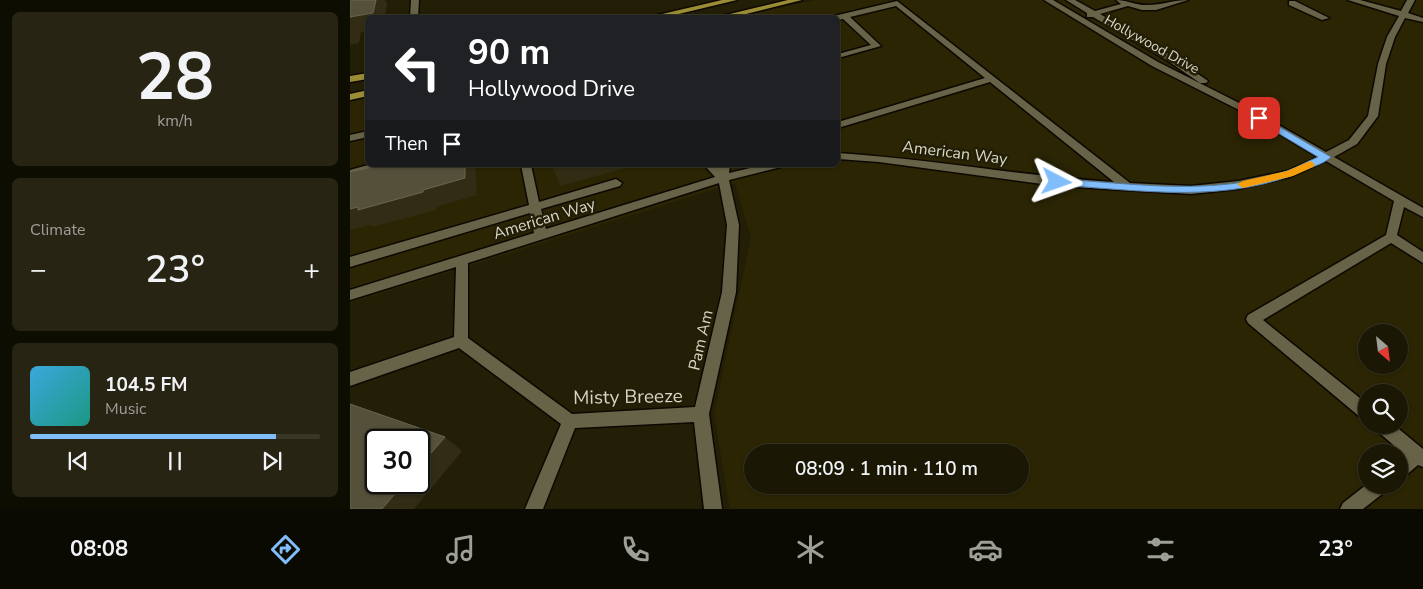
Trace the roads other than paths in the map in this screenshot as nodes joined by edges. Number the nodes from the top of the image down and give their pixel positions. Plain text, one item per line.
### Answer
1 (415, 0) edge
2 (733, 0) edge
3 (798, 0) edge
4 (1048, 0) edge
5 (1070, 0) edge
6 (1120, 0) edge
7 (1155, 0) edge
8 (1184, 0) edge
9 (1302, 0) edge
10 (1352, 0) edge
11 (1411, 0) edge
12 (1288, 2) edge
13 (1128, 4) junction
14 (1166, 5) junction
15 (1094, 14) junction
16 (1402, 14) junction
17 (414, 15) edge
18 (661, 15) edge
19 (730, 15) edge
20 (840, 17) edge
21 (1078, 18) junction
22 (1325, 18) dead end
23 (1423, 20) edge
24 (840, 55) edge
25 (365, 77) edge
26 (991, 79) junction
27 (350, 80) edge
28 (365, 94) edge
29 (350, 96) edge
30 (1244, 109) junction
31 (840, 124) edge
32 (365, 135) edge
33 (350, 138) edge
34 (840, 156) edge
35 (1326, 157) junction
36 (373, 167) edge
37 (526, 167) edge
38 (762, 167) edge
39 (724, 172) edge
40 (350, 173) edge
41 (616, 183) dead end
42 (1128, 188) junction
43 (1400, 199) junction
44 (535, 207) junction
45 (1423, 213) edge
46 (541, 236) junction
47 (1390, 238) junction
48 (1423, 258) edge
49 (462, 260) junction
50 (350, 262) edge
51 (350, 295) edge
52 (462, 341) junction
53 (350, 379) edge
54 (1358, 405) edge
55 (701, 414) junction
56 (570, 421) junction
57 (1393, 434) edge
58 (1420, 457) edge
59 (1408, 464) edge
60 (1369, 494) edge
61 (534, 509) edge
62 (713, 509) edge
63 (1350, 509) edge

1 - 17 street
2 - 18 main road
3 - 19 main road
4 - 21 street, Hollywood Drive
5 - 15 street, Hollywood Drive
6 - 13 street
7 - 14 street
8 - 14 street
9 - 12 street
10 - 16 street
11 - 16 street, American Way
12 - 22 street
13 - 14 street
13 - 15 street
15 - 21 street
15 - 30 street, Hollywood Drive
16 - 23 street
16 - 35 street, American Way
20 - 24 street
20 - 26 street
21 - 30 street, Hollywood Drive
25 - 27 main road
26 - 31 street
26 - 42 street
28 - 29 main road
30 - 35 street, Hollywood Drive
32 - 33 street
34 - 42 street, American Way
35 - 42 street, American Way
35 - 43 street, Hollywood Drive
36 - 40 street
37 - 44 street
38 - 39 street, American Way
39 - 46 street, American Way
39 - 55 street, Pam Am
41 - 44 street
43 - 45 street, Hollywood Drive
43 - 47 street
44 - 46 street
44 - 50 street
46 - 49 street, American Way
47 - 48 street
47 - 54 street
49 - 51 street, American Way
49 - 52 street
52 - 53 street
52 - 56 street, Misty Breeze
55 - 56 street, Misty Breeze
55 - 62 street, Pam Am
56 - 61 street
57 - 58 street
58 - 59 street
60 - 63 street

